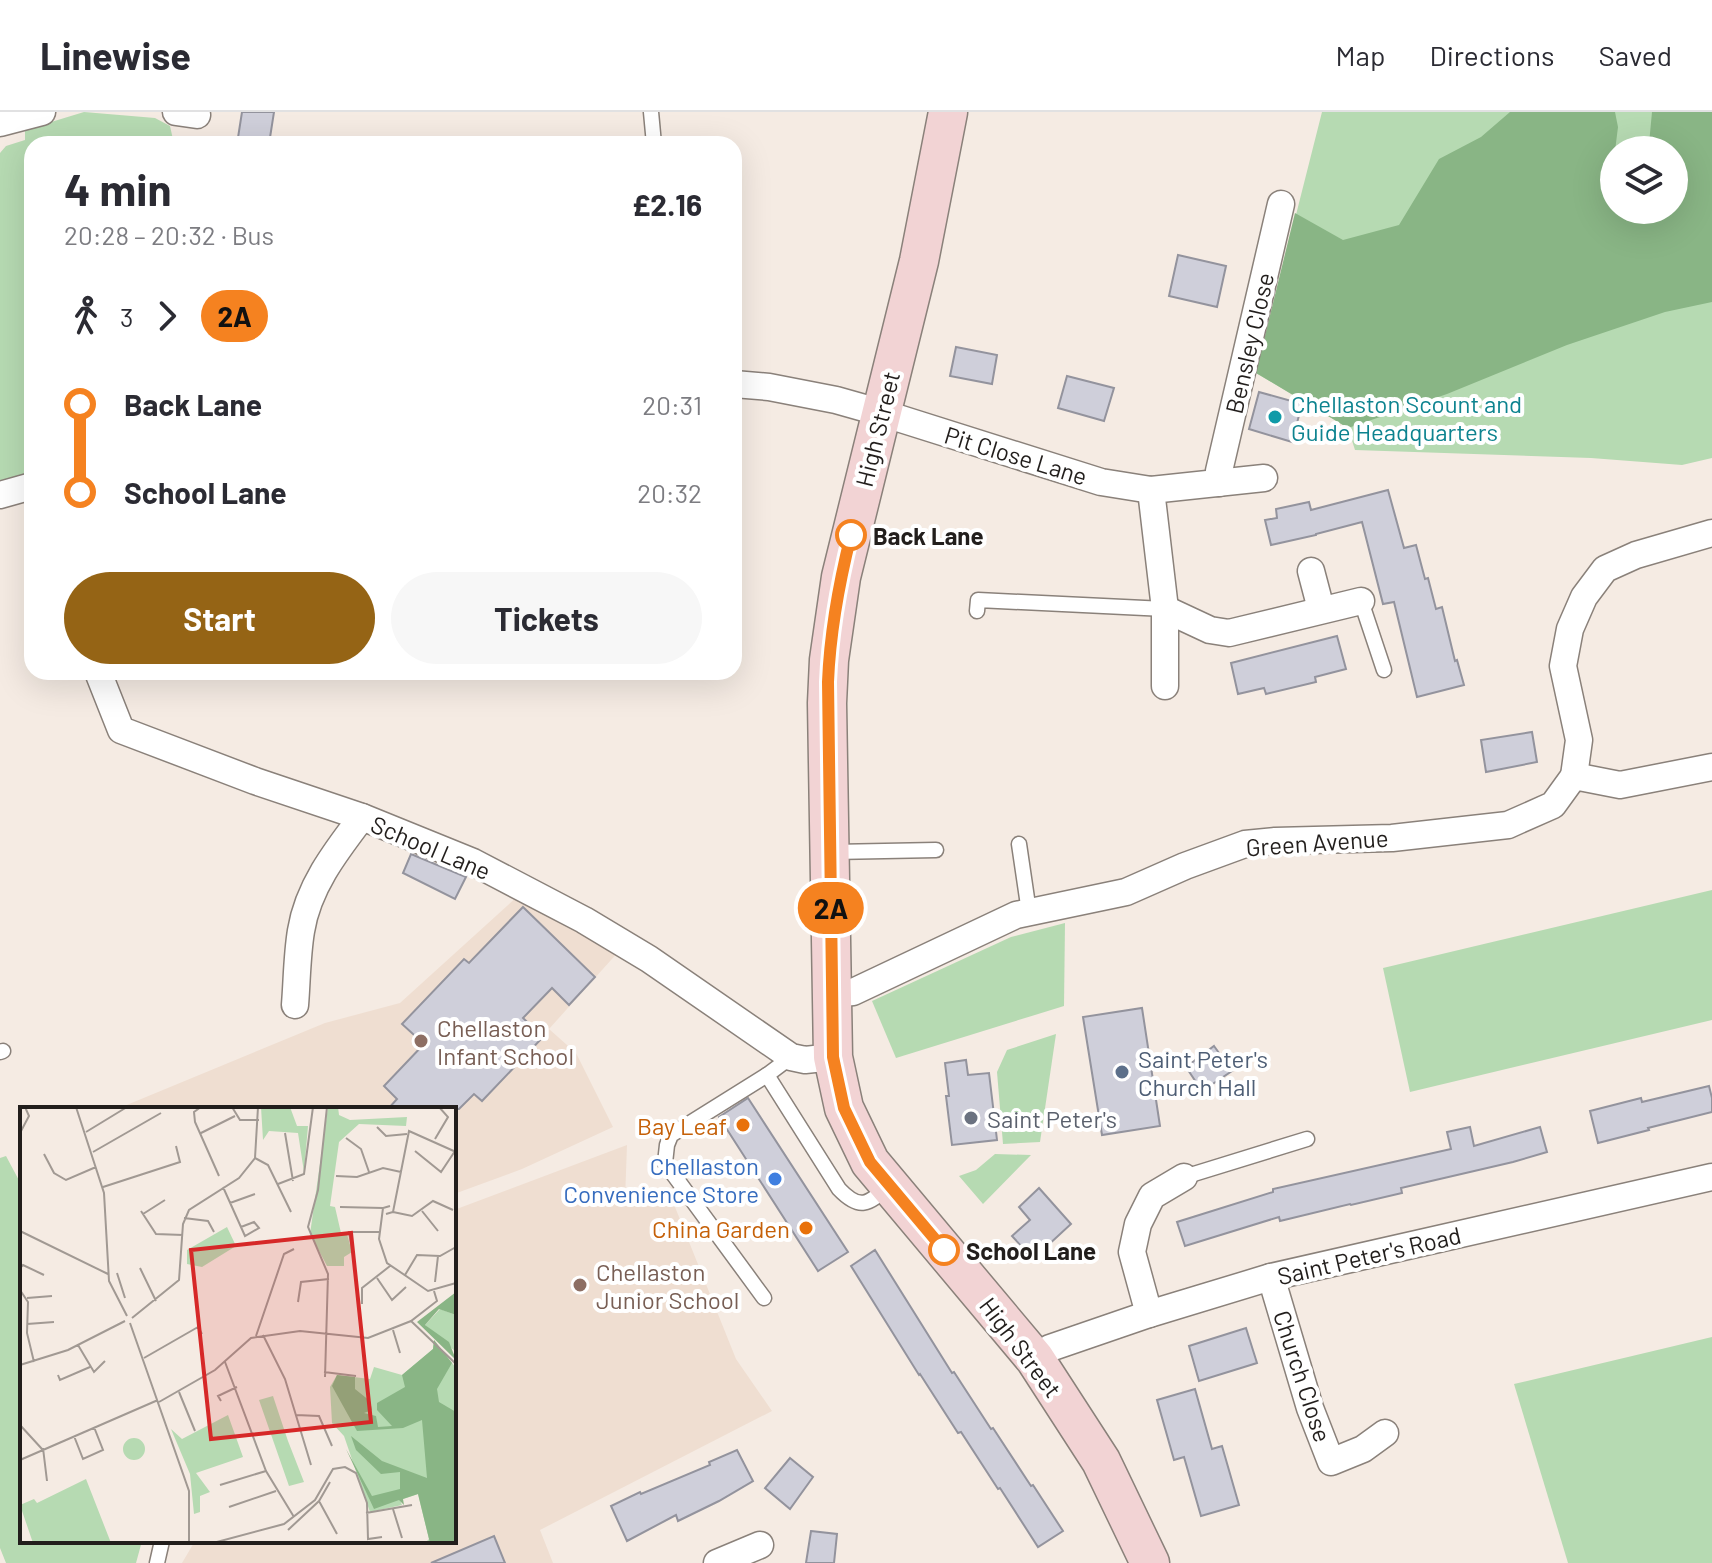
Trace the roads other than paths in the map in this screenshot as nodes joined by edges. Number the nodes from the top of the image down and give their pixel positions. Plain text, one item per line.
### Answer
1 (42, 112) edge
2 (651, 112) edge
3 (948, 112) edge
4 (0, 123) edge
5 (653, 136) edge
6 (1281, 204) dead end
7 (742, 385) edge
8 (882, 413) junction
9 (1264, 478) dead end
10 (1219, 483) junction
11 (24, 488) edge
12 (1151, 490) junction
13 (0, 495) edge
14 (1712, 533) edge
15 (1311, 571) dead end
16 (1361, 601) joint
17 (1165, 609) junction
18 (1321, 609) junction
19 (977, 611) dead end
20 (1384, 670) dead end
21 (101, 680) edge
22 (1165, 686) dead end
23 (1712, 767) edge
24 (1574, 776) junction
25 (362, 817) junction
26 (1019, 844) dead end
27 (936, 850) dead end
28 (831, 852) junction
29 (1029, 912) junction
30 (831, 994) junction
31 (295, 1005) dead end
32 (791, 1057) junction
33 (833, 1057) junction
34 (767, 1075) junction
35 (1307, 1139) dead end
36 (1184, 1177) joint
37 (1712, 1177) edge
38 (889, 1187) junction
39 (1271, 1277) junction
40 (764, 1298) dead end
41 (1149, 1314) junction
42 (1035, 1359) junction
43 (1385, 1433) dead end
44 (162, 1543) edge
45 (760, 1545) dead end
46 (157, 1563) edge
47 (717, 1563) edge
48 (1150, 1563) edge

1 - 4 street
2 - 5 lane
3 - 8 street, High Street
6 - 10 street, Bensley Close
7 - 8 street
8 - 12 street, Pit Close Lane
8 - 28 street, High Street
9 - 10 street, Pit Close Lane
10 - 12 street, Pit Close Lane
11 - 13 street
12 - 17 street
14 - 24 street
15 - 18 street
16 - 18 street
16 - 20 lane
17 - 18 street
17 - 19 lane
17 - 22 street
21 - 25 street, School Lane
23 - 24 street
24 - 29 street, Green Avenue
25 - 31 street, School Lane
25 - 32 street, School Lane
26 - 29 lane
27 - 28 lane
28 - 30 street, High Street
29 - 30 street, Green Avenue
30 - 33 street, High Street
32 - 33 street
32 - 34 lane
33 - 38 street, High Street
34 - 38 lane
34 - 40 lane
35 - 36 lane
36 - 41 street
37 - 39 street, Saint Peter's Road
38 - 42 street, High Street
39 - 41 street, Saint Peter's Road
39 - 43 street, Church Close
41 - 42 street, Saint Peter's Road
42 - 48 street, High Street
44 - 46 lane
45 - 47 street

